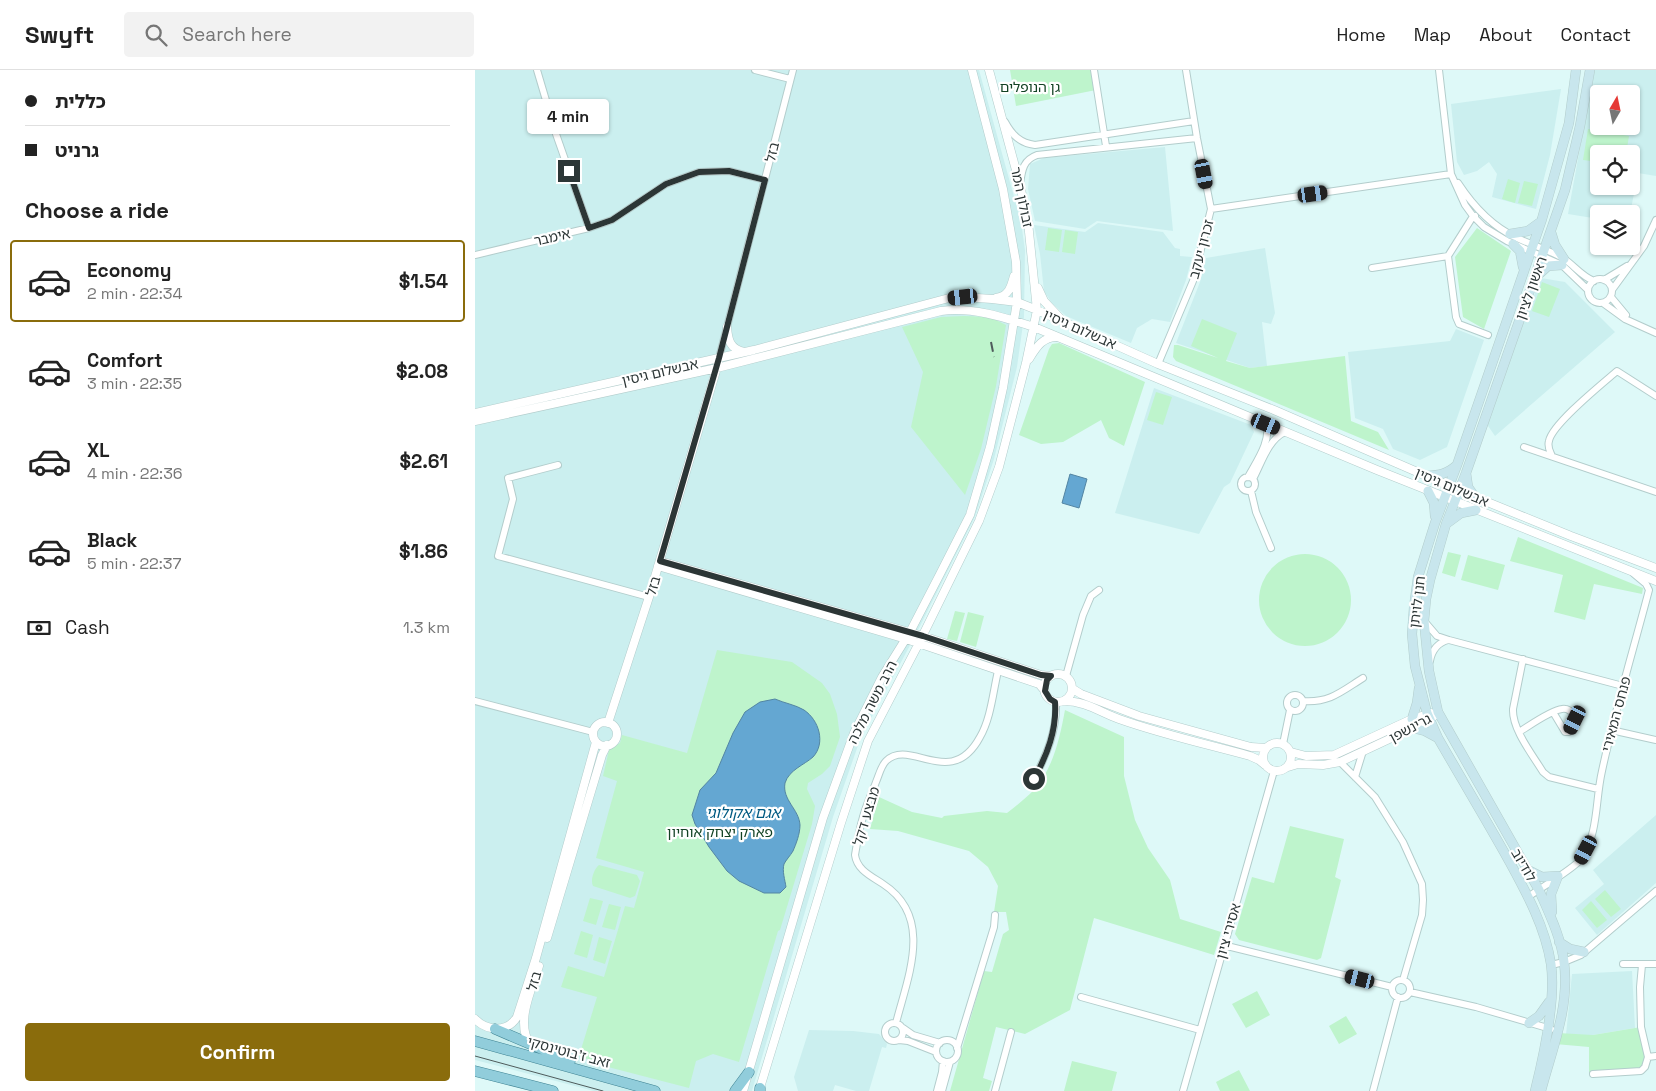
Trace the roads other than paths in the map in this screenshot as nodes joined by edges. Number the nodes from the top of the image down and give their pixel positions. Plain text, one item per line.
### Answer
1 (537, 70) edge
2 (755, 70) edge
3 (793, 70) edge
4 (972, 70) edge
5 (989, 70) edge
6 (1094, 70) edge
7 (1186, 70) edge
8 (1439, 70) edge
9 (1576, 70) edge
10 (1590, 70) edge
11 (790, 79) junction
12 (1001, 113) junction
13 (1194, 122) junction
14 (1104, 136) junction
15 (1197, 138) junction
16 (1106, 146) junction
17 (1451, 174) junction
18 (765, 180) junction
19 (1020, 185) junction
20 (1211, 209) junction
21 (1481, 214) junction
22 (1476, 219) junction
23 (1542, 219) junction
24 (1656, 220) edge
25 (589, 228) junction
26 (1551, 231) junction
27 (1509, 234) junction
28 (1513, 244) junction
29 (1531, 248) junction
30 (1544, 253) junction
31 (475, 255) edge
32 (1448, 256) junction
33 (1016, 262) junction
34 (1563, 262) junction
35 (1632, 262) junction
36 (1372, 268) dead end
37 (1523, 273) junction
38 (1535, 278) junction
39 (1035, 280) junction
40 (1604, 280) junction
41 (1594, 281) junction
42 (1588, 290) junction
43 (1613, 290) junction
44 (1611, 297) junction
45 (992, 299) junction
46 (1017, 302) junction
47 (1603, 303) junction
48 (1037, 310) junction
49 (1015, 320) junction
50 (1070, 325) junction
51 (1638, 326) junction
52 (727, 327) junction
53 (1034, 327) junction
54 (1656, 333) edge
55 (1488, 335) dead end
56 (1059, 337) junction
57 (746, 352) junction
58 (719, 358) junction
59 (1026, 363) junction
60 (1159, 364) junction
61 (717, 368) junction
62 (697, 372) junction
63 (710, 391) junction
64 (1656, 396) edge
65 (475, 413) edge
66 (475, 421) edge
67 (1266, 424) junction
68 (1285, 432) junction
69 (1524, 447) dead end
70 (1552, 456) junction
71 (558, 465) dead end
72 (1457, 465) junction
73 (1466, 473) junction
74 (1427, 476) junction
75 (1251, 478) junction
76 (1449, 486) junction
77 (1459, 490) junction
78 (1251, 491) junction
79 (1428, 491) junction
80 (1656, 492) edge
81 (1475, 497) junction
82 (1450, 500) junction
83 (1476, 510) junction
84 (1435, 523) junction
85 (1446, 524) junction
86 (1271, 548) dead end
87 (659, 563) junction
88 (1652, 564) edge
89 (1656, 568) edge
90 (1631, 571) junction
91 (1656, 581) edge
92 (1099, 590) dead end
93 (649, 598) junction
94 (917, 619) junction
95 (1424, 621) junction
96 (930, 622) junction
97 (895, 632) junction
98 (908, 636) junction
99 (921, 640) junction
100 (937, 640) junction
101 (1449, 640) junction
102 (935, 649) junction
103 (898, 651) junction
104 (912, 658) junction
105 (1523, 659) junction
106 (999, 671) junction
107 (1429, 671) junction
108 (1051, 676) junction
109 (1066, 676) junction
110 (1363, 678) dead end
111 (1420, 683) junction
112 (1623, 686) junction
113 (1073, 689) junction
114 (1045, 691) junction
115 (475, 701) edge
116 (1060, 701) junction
117 (1303, 701) junction
118 (1290, 710) junction
119 (1438, 712) junction
120 (1553, 712) dead end
121 (1429, 716) junction
122 (608, 723) junction
123 (1412, 724) junction
124 (1611, 730) junction
125 (593, 732) junction
126 (1519, 732) junction
127 (1438, 738) junction
128 (1656, 740) edge
129 (597, 742) junction
130 (1283, 744) junction
131 (607, 745) junction
132 (1266, 748) junction
133 (1291, 752) junction
134 (1363, 752) junction
135 (1340, 762) junction
136 (1265, 765) junction
137 (1288, 767) junction
138 (1274, 771) junction
139 (1355, 777) junction
140 (1034, 779) dead end
141 (1597, 789) junction
142 (1526, 868) junction
143 (1558, 876) junction
144 (1539, 890) junction
145 (1656, 891) edge
146 (1528, 897) junction
147 (995, 915) dead end
148 (1552, 920) junction
149 (1559, 942) junction
150 (1223, 945) junction
151 (1584, 952) junction
152 (1564, 962) junction
153 (1551, 964) junction
154 (1623, 964) dead end
155 (1656, 964) edge
156 (1642, 965) junction
157 (1403, 980) junction
158 (1392, 987) junction
159 (1410, 992) junction
160 (1552, 992) junction
161 (1081, 997) dead end
162 (1398, 997) junction
163 (475, 1019) edge
164 (896, 1022) junction
165 (1529, 1023) junction
166 (903, 1028) junction
167 (1547, 1028) junction
168 (495, 1030) junction
169 (1200, 1030) junction
170 (1558, 1031) junction
171 (1011, 1032) dead end
172 (899, 1040) junction
173 (475, 1041) edge
174 (940, 1042) junction
175 (531, 1045) junction
176 (957, 1048) junction
177 (936, 1052) junction
178 (1648, 1056) junction
179 (1656, 1056) edge
180 (946, 1062) junction
181 (475, 1071) edge
182 (749, 1072) junction
183 (1593, 1074) dead end
184 (618, 1080) junction
185 (759, 1090) edge
186 (553, 1091) edge
187 (655, 1091) edge
188 (735, 1091) edge
189 (743, 1091) edge
190 (937, 1091) edge
191 (942, 1091) edge
192 (995, 1091) edge
193 (1183, 1091) edge
194 (1373, 1091) edge
195 (1535, 1091) edge
196 (1541, 1091) edge

1 - 25 street
2 - 11 street
3 - 11 street, בזל
4 - 33 street, זבולון המר
5 - 12 street, זבולון המר
6 - 14 street
7 - 13 street, זכרון יעקב
8 - 17 street
9 - 23 main road, ראשון לציון
10 - 26 main road, ראשון לציון
11 - 18 street, בזל
12 - 14 street
12 - 19 street, זבולון המר
13 - 14 street
13 - 15 street, זכרון יעקב
14 - 16 street
15 - 16 street
15 - 20 street, זכרון יעקב
16 - 19 street
17 - 20 street
17 - 21 street
17 - 22 street
18 - 25 street, אימבר
18 - 52 street, בזל
19 - 39 street, זבולון המר
20 - 60 street, זכרון יעקב
21 - 22 street
21 - 27 street
22 - 28 street
22 - 32 street
23 - 27 main road
23 - 29 main road, ראשון לציון
24 - 35 street
25 - 31 street, אימבר
26 - 30 main road, ראשון לציון
26 - 34 main road
27 - 29 street
28 - 29 street
28 - 37 main road
29 - 30 street
29 - 37 main road, ראשון לציון
30 - 34 street
30 - 38 main road, ראשון לציון
32 - 36 street
32 - 55 street
33 - 45 street
33 - 46 street, זבולון המר
34 - 38 main road
34 - 41 street
34 - 42 street
35 - 40 street
35 - 43 street
37 - 72 main road, ראשון לציון
38 - 73 main road, ראשון לציון
39 - 48 street, זבולון המר
39 - 50 street
40 - 41 street
40 - 43 street
41 - 42 street
42 - 47 street
43 - 44 street
44 - 47 street
44 - 51 street
45 - 46 street, אבשלום גיסין
45 - 57 street, אבשלום גיסין
46 - 48 street, אבשלום גיסין
46 - 49 street, זבולון המר
47 - 51 street
48 - 50 street, אבשלום גיסין
48 - 53 street, זבולון המר
49 - 53 street, אבשלום גיסין
49 - 61 street, אבשלום גיסין
49 - 94 street, הרב משה מלכה
50 - 60 street, אבשלום גיסין
51 - 54 street
52 - 57 street
52 - 58 street, בזל
53 - 56 street, אבשלום גיסין
53 - 59 street, הרב משה מלכה
56 - 59 street
56 - 67 street, אבשלום גיסין
57 - 58 street, אבשלום גיסין
58 - 61 street, בזל
58 - 65 street, אבשלום גיסין
59 - 96 street, הרב משה מלכה
60 - 74 street, אבשלום גיסין
61 - 62 street, אבשלום גיסין
61 - 63 street, בזל
62 - 63 street
62 - 66 street, אבשלום גיסין
63 - 87 street, בזל
64 - 70 street
67 - 68 street, אבשלום גיסין
67 - 75 street
68 - 75 street
68 - 79 street, אבשלום גיסין
69 - 70 street
70 - 80 street
71 - 93 street
72 - 74 main road
72 - 76 main road, ראשון לציון
73 - 77 main road, ראשון לציון
73 - 81 main road
74 - 76 street, אבשלום גיסין
75 - 78 street
75 - 78 street
76 - 77 street, אבשלום גיסין
76 - 82 main road, חנן לויתן
77 - 81 street, אבשלום גיסין
77 - 82 main road, ראשון לציון
78 - 86 street
79 - 82 street, אבשלום גיסין
79 - 84 main road
81 - 88 street, אבשלום גיסין
82 - 83 street, אבשלום גיסין
82 - 84 main road, חנן לויתן
82 - 85 main road, חנן לויתן
83 - 85 main road
83 - 90 street, אבשלום גיסין
84 - 111 main road, חנן לויתן
85 - 95 main road, חנן לויתן
87 - 93 street, בזל
87 - 97 street
88 - 89 street, אבשלום גיסין
90 - 91 street, אבשלום גיסין
90 - 112 street, פנחס המאירי
92 - 109 street
93 - 122 street, בזל
94 - 97 street
94 - 98 street, הרב משה מלכה
95 - 101 street
95 - 107 main road, חנן לויתן
96 - 99 street, הרב משה מלכה
96 - 100 street
97 - 98 street
97 - 103 street
98 - 99 street
98 - 103 street, הרב משה מלכה
99 - 100 street
99 - 102 street
99 - 104 street, הרב משה מלכה
100 - 108 street
101 - 105 street
101 - 107 street
102 - 104 street
102 - 106 street
103 - 182 street, הרב משה מלכה
104 - 185 street, הרב משה מלכה
105 - 112 street
105 - 126 street
106 - 114 street
106 - 164 street, מבצע דקל
107 - 119 main road, חנן לויתן
108 - 109 street
108 - 114 street
109 - 113 street
110 - 117 street
111 - 121 main road, חנן לויתן
111 - 123 main road
112 - 124 street, פנחס המאירי
113 - 116 street
113 - 132 street
114 - 116 street
115 - 125 street
116 - 136 street
116 - 140 street
117 - 118 street
117 - 118 street
118 - 130 street
119 - 121 street, גרינשפן
119 - 142 main road, לודיוב
120 - 126 street
121 - 123 street, גרינשפן
121 - 127 main road, לודיוב
122 - 125 street
122 - 131 street
123 - 127 main road
123 - 133 street, גרינשפן
123 - 134 street, גרינשפן
124 - 128 street
124 - 141 street, פנחס המאירי
125 - 129 street
126 - 141 street
127 - 146 main road, לודיוב
129 - 131 street
129 - 168 street, בזל
130 - 132 street
130 - 133 street
131 - 175 street, בזל
132 - 136 street
133 - 137 street
134 - 135 street, גרינשפן
134 - 139 street
135 - 137 street, גרינשפן
135 - 139 street
136 - 138 street
137 - 138 street
138 - 150 street, אסירי ציון
139 - 157 street
141 - 143 street, פנחס המאירי
142 - 143 main road
142 - 144 main road, לודיוב
143 - 144 street
143 - 148 main road
144 - 146 street
144 - 148 main road, לודיוב
145 - 151 street
146 - 153 main road, לודיוב
147 - 176 street
148 - 149 main road, לודיוב
149 - 151 main road
149 - 152 main road, לודיוב
150 - 158 street
150 - 169 street, אסירי ציון
151 - 152 street
152 - 153 street
152 - 170 main road, לודיוב
153 - 160 main road, לודיוב
154 - 156 street
155 - 156 street
156 - 178 street
157 - 158 street
157 - 159 street
158 - 162 street
159 - 162 street
159 - 165 street
160 - 165 main road
160 - 167 main road, לודיוב
161 - 169 street
162 - 194 street
163 - 168 street
164 - 166 street
164 - 172 street
165 - 167 street
166 - 172 street
166 - 174 street
167 - 170 street
167 - 195 main road, לודיוב
168 - 175 main road
169 - 193 street, אסירי ציון
170 - 196 main road, לודיוב
171 - 192 street
172 - 177 street
173 - 184 main road, זאב ז'בוטינסקי
174 - 176 street
174 - 177 street
175 - 184 main road
176 - 180 street
177 - 180 street
178 - 179 street
178 - 183 street
180 - 190 street
180 - 191 street
181 - 186 main road
182 - 188 main road
182 - 189 street, הרב משה מלכה
184 - 187 main road, זאב ז'בוטינסקי

